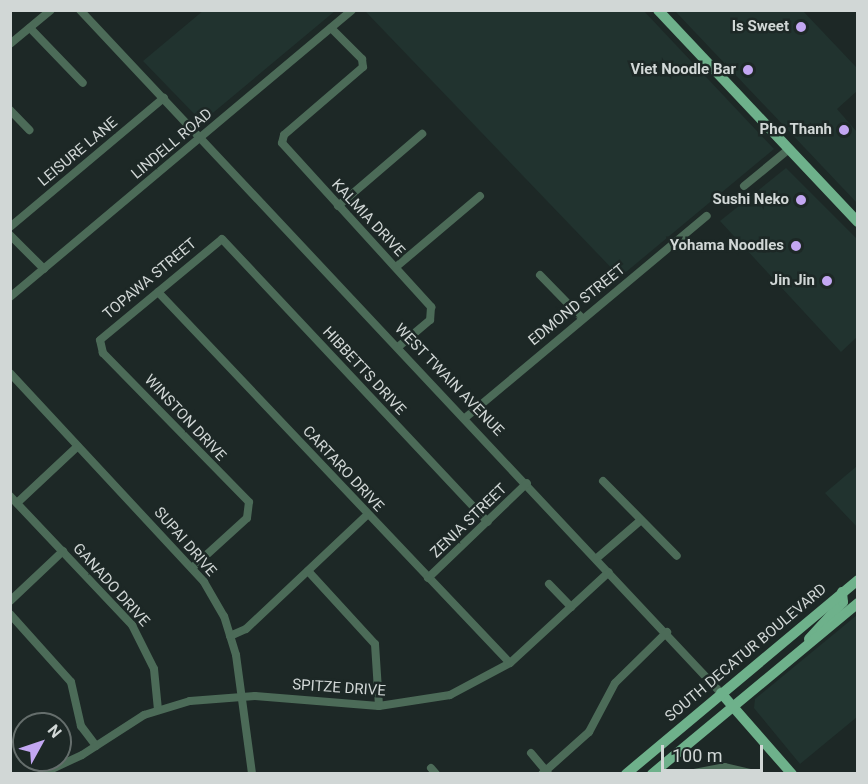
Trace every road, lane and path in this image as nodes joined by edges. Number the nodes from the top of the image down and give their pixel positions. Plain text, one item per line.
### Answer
1 (51, 10) edge
2 (80, 10) edge
3 (352, 10) edge
4 (658, 10) edge
5 (30, 28) junction
6 (331, 28) junction
7 (10, 44) edge
8 (83, 83) dead end
9 (164, 98) junction
10 (10, 110) edge
11 (29, 130) dead end
12 (422, 134) dead end
13 (201, 137) junction
14 (789, 149) junction
15 (744, 186) dead end
16 (480, 196) dead end
17 (338, 206) junction
18 (707, 216) dead end
19 (858, 222) edge
20 (10, 227) edge
21 (10, 234) edge
22 (222, 239) joint
23 (396, 267) junction
24 (44, 269) junction
25 (540, 274) dead end
26 (158, 292) junction
27 (10, 297) edge
28 (581, 317) junction
29 (99, 344) joint
30 (398, 347) junction
31 (10, 373) edge
32 (465, 418) junction
33 (78, 446) junction
34 (603, 481) dead end
35 (527, 483) junction
36 (10, 496) edge
37 (17, 503) junction
38 (368, 514) junction
39 (641, 519) junction
40 (488, 522) junction
41 (63, 551) junction
42 (676, 556) dead end
43 (597, 558) junction
44 (192, 568) junction
45 (308, 571) junction
46 (609, 572) junction
47 (428, 578) junction
48 (858, 580) edge
49 (549, 584) dead end
50 (842, 592) junction
51 (10, 601) edge
52 (858, 603) edge
53 (571, 607) junction
54 (10, 614) edge
55 (667, 632) junction
56 (231, 636) junction
57 (804, 647) junction
58 (510, 663) junction
59 (721, 693) junction
60 (240, 696) junction
61 (379, 706) junction
62 (732, 706) junction
63 (158, 710) junction
64 (96, 746) junction
65 (531, 753) dead end
66 (545, 772) edge
67 (41, 774) edge
68 (252, 774) edge
69 (626, 774) edge
70 (652, 774) edge
71 (689, 774) edge
72 (754, 774) edge
73 (792, 774) edge

1 - 5 street
2 - 9 street, WEST TWAIN AVENUE
3 - 6 street, LINDELL ROAD
4 - 14 main road
5 - 7 street
5 - 8 street
6 - 13 street, LINDELL ROAD
6 - 17 street, KALMIA DRIVE
9 - 13 street, WEST TWAIN AVENUE
9 - 20 street, LEISURE LANE
10 - 11 street
12 - 17 street
13 - 24 street, LINDELL ROAD
13 - 30 street, WEST TWAIN AVENUE
14 - 15 street
14 - 19 main road
16 - 23 street
17 - 23 street, KALMIA DRIVE
18 - 28 street, EDMOND STREET
21 - 24 street
22 - 26 street, TOPAWA STREET
22 - 40 street, HIBBETTS DRIVE
23 - 30 street, KALMIA DRIVE
24 - 27 street, LINDELL ROAD
25 - 28 street
26 - 29 street, TOPAWA STREET
26 - 38 street, CARTARO DRIVE
28 - 32 street, EDMOND STREET
29 - 44 street, WINSTON DRIVE
30 - 32 street, WEST TWAIN AVENUE
31 - 33 street, SUPAI DRIVE
32 - 35 street, WEST TWAIN AVENUE
33 - 37 street
33 - 44 street, SUPAI DRIVE
34 - 39 street
35 - 40 street, ZENIA STREET
35 - 43 street, WEST TWAIN AVENUE
36 - 37 street, GANADO DRIVE
37 - 41 street, GANADO DRIVE
38 - 45 street
38 - 47 street, CARTARO DRIVE
39 - 42 street
39 - 43 street
40 - 47 street, ZENIA STREET
41 - 51 street
41 - 63 street, GANADO DRIVE
43 - 46 street, WEST TWAIN AVENUE
44 - 56 street, SUPAI DRIVE
45 - 56 street
45 - 61 street
46 - 53 street, SPITZE DRIVE
46 - 55 street, WEST TWAIN AVENUE
47 - 58 street, CARTARO DRIVE
48 - 50 main road, SOUTH DECATUR BOULEVARD
49 - 53 street
50 - 57 main road
50 - 59 main road, SOUTH DECATUR BOULEVARD
52 - 57 main road
53 - 58 street, SPITZE DRIVE
54 - 64 street
55 - 59 street, WEST TWAIN AVENUE
55 - 66 street
56 - 60 street, SUPAI DRIVE
57 - 62 main road
58 - 61 street, SPITZE DRIVE
59 - 62 main road, WEST TWAIN AVENUE
59 - 69 main road, SOUTH DECATUR BOULEVARD
60 - 61 street, SPITZE DRIVE
60 - 63 street, SPITZE DRIVE
60 - 68 street, SUPAI DRIVE
62 - 70 main road
62 - 73 main road, WEST TWAIN AVENUE
63 - 64 street, SPITZE DRIVE
64 - 67 street, SPITZE DRIVE
65 - 66 street
71 - 72 street

